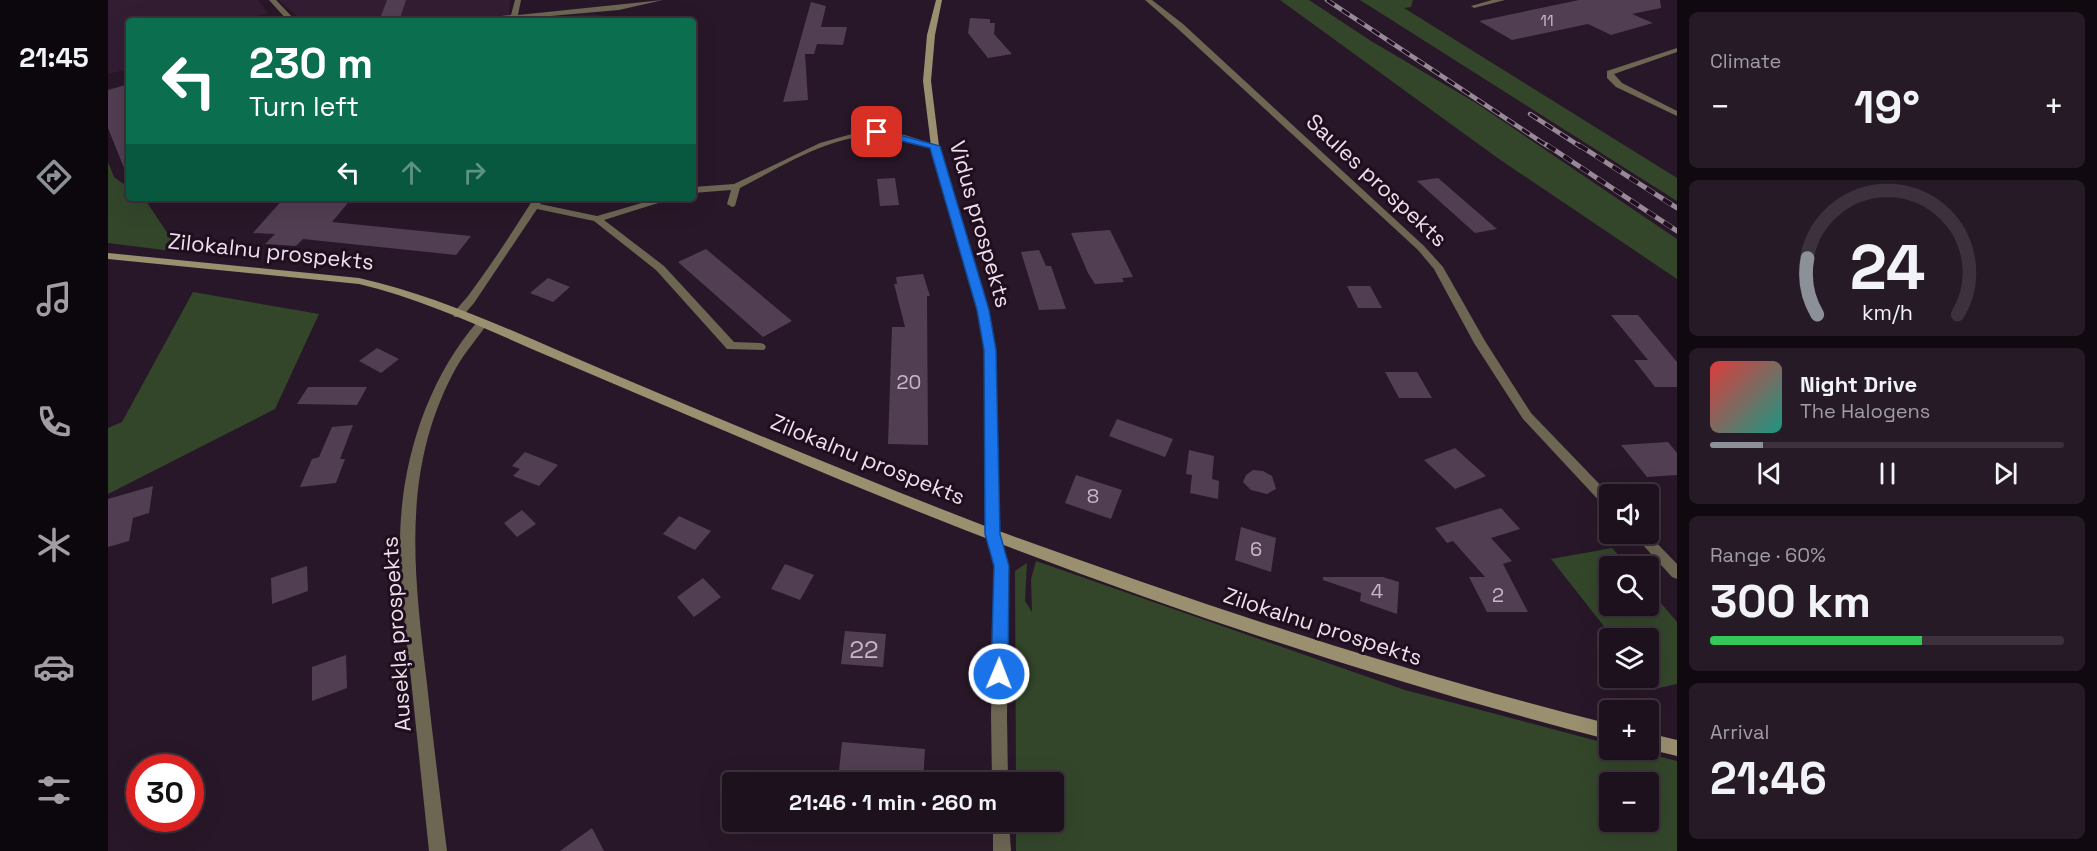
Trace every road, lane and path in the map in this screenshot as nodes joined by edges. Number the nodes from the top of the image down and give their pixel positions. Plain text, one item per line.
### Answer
1 (272, 0) edge
2 (518, 0) edge
3 (626, 0) edge
4 (660, 0) edge
5 (939, 0) edge
6 (1148, 0) edge
7 (1502, 0) edge
8 (647, 1) edge
9 (1474, 6) dead end
10 (620, 8) junction
11 (514, 17) junction
12 (616, 17) dead end
13 (289, 18) edge
14 (503, 18) edge
15 (1677, 50) edge
16 (1677, 114) edge
17 (935, 146) junction
18 (736, 187) junction
19 (696, 190) edge
20 (659, 201) edge
21 (537, 202) edge
22 (732, 204) dead end
23 (597, 219) junction
24 (108, 256) edge
25 (458, 314) junction
26 (482, 324) junction
27 (760, 348) dead end
28 (1599, 491) edge
29 (992, 534) junction
30 (1649, 544) edge
31 (1677, 573) edge
32 (1599, 729) edge
33 (1659, 744) edge
34 (1677, 748) edge
35 (1000, 772) edge
36 (1001, 832) edge
37 (438, 851) edge
38 (1002, 851) edge

1 - 13 street
2 - 11 street
3 - 10 street
4 - 8 street
5 - 17 main road, Vidus prospekts
6 - 28 street, Saules prospekts
7 - 9 street
8 - 10 street
10 - 11 street
10 - 12 street
11 - 14 street
15 - 16 street
17 - 18 street
17 - 29 main road, Vidus prospekts
18 - 19 street
18 - 22 street
20 - 23 street
21 - 23 street
21 - 25 street
23 - 27 street
24 - 25 main road, Zilokalnu prospekts
25 - 26 main road, Zilokalnu prospekts
26 - 29 main road, Zilokalnu prospekts
26 - 37 street, Ausekļa prospekts
29 - 32 main road, Zilokalnu prospekts
29 - 35 street, Vidus prospekts
30 - 31 street
33 - 34 main road
36 - 38 street

